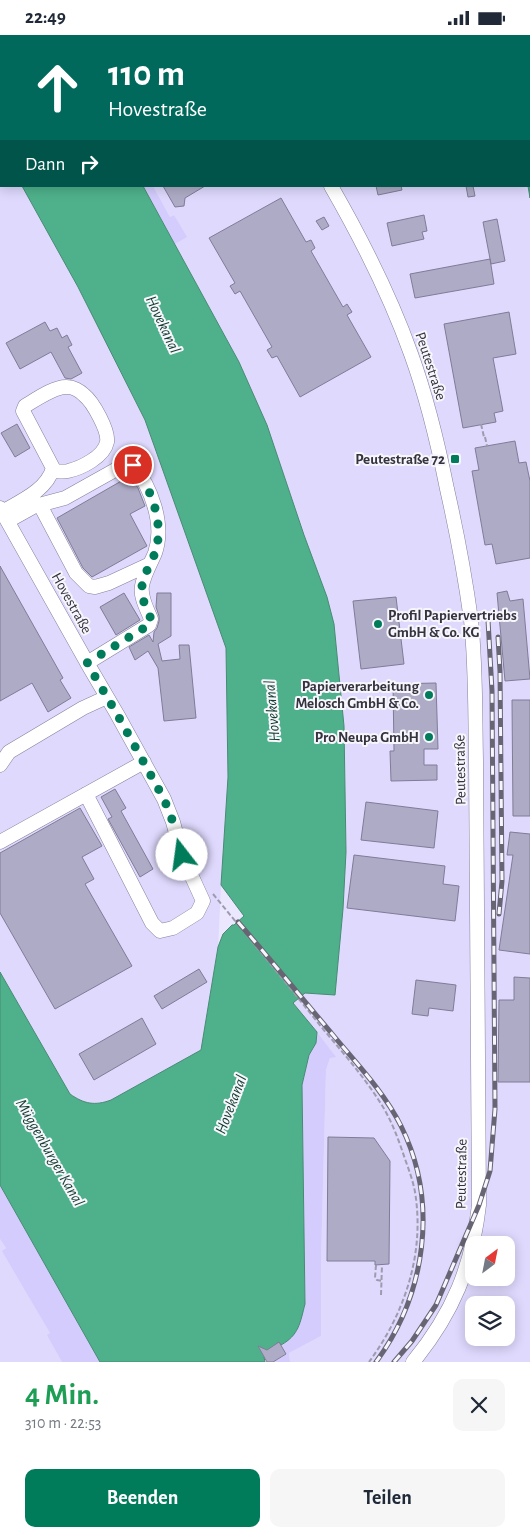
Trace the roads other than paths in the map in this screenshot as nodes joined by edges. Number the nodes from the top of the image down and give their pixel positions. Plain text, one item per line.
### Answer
1 (332, 187) edge
2 (52, 471) junction
3 (40, 505) junction
4 (4, 522) edge
5 (150, 564) junction
6 (87, 663) junction
7 (107, 697) junction
8 (144, 762) junction
9 (0, 765) edge
10 (86, 794) junction
11 (0, 842) edge
12 (413, 1362) edge

1 - 12 street, Peutestraße
2 - 2 street
2 - 4 street
3 - 4 street
3 - 5 street
3 - 5 street
4 - 6 street, Hovestraße
5 - 6 street
6 - 7 street, Hovestraße
7 - 8 street, Hovestraße
7 - 9 street
8 - 10 street
8 - 10 street, Hovestraße
10 - 11 street

